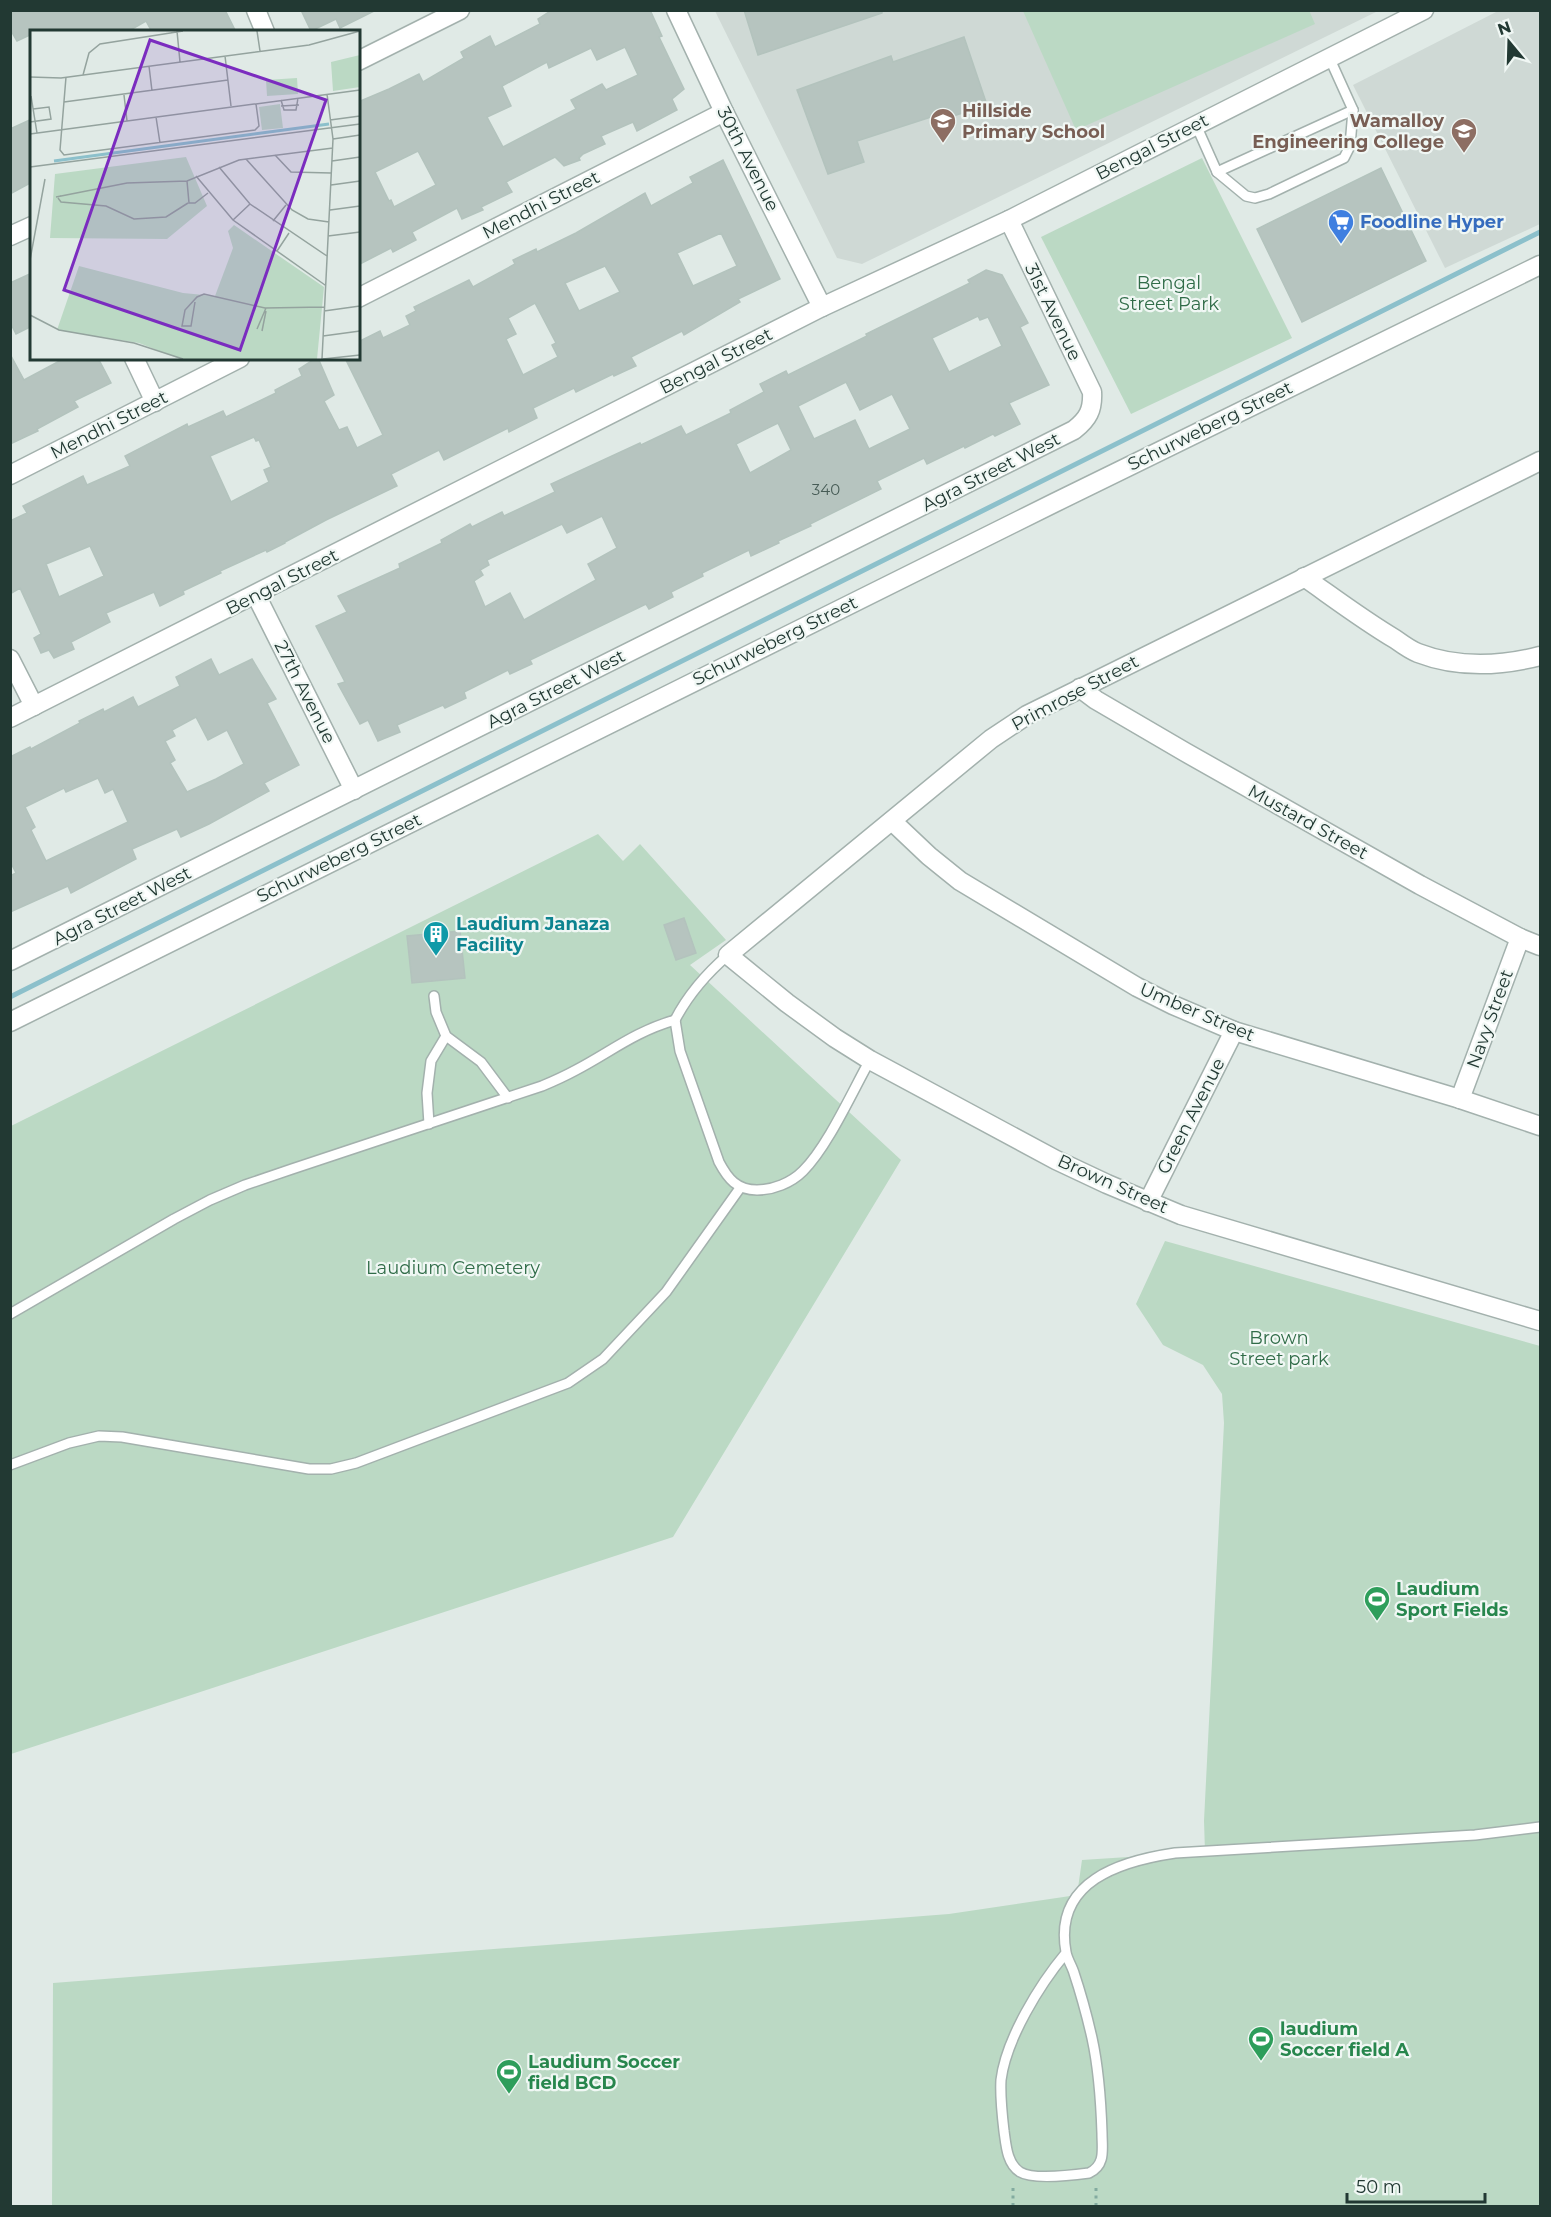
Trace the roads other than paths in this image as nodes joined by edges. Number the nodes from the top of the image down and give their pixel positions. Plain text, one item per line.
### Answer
1 (256, 10) edge
2 (460, 10) edge
3 (676, 10) edge
4 (1424, 10) edge
5 (265, 30) edge
6 (1329, 57) junction
7 (360, 60) edge
8 (1353, 110) junction
9 (724, 112) junction
10 (1196, 125) junction
11 (1217, 172) junction
12 (1009, 220) junction
13 (30, 227) edge
14 (10, 236) edge
15 (1540, 265) edge
16 (360, 297) edge
17 (822, 307) junction
18 (135, 360) edge
19 (236, 360) edge
20 (155, 402) junction
21 (1093, 406) joint
22 (1540, 461) edge
23 (10, 475) edge
24 (1304, 577) junction
25 (256, 595) junction
26 (1540, 656) edge
27 (10, 659) edge
28 (1080, 688) junction
29 (34, 706) junction
30 (10, 718) edge
31 (354, 790) junction
32 (892, 821) junction
33 (1520, 938) junction
34 (1540, 946) edge
35 (728, 955) junction
36 (10, 961) edge
37 (434, 996) dead end
38 (675, 1020) junction
39 (10, 1022) edge
40 (1234, 1031) junction
41 (446, 1036) junction
42 (870, 1060) junction
43 (508, 1098) junction
44 (1460, 1099) junction
45 (429, 1124) junction
46 (1540, 1126) edge
47 (740, 1188) junction
48 (1148, 1202) junction
49 (10, 1314) edge
50 (1540, 1321) edge
51 (10, 1465) edge
52 (1540, 1827) edge
53 (1066, 1953) junction

1 - 5 street
2 - 7 street
3 - 9 street, 30th Avenue
4 - 6 street, Bengal Street
6 - 8 lane
6 - 10 street, Bengal Street
8 - 11 lane
8 - 11 lane
9 - 16 street, Mendhi Street
9 - 17 street, 30th Avenue
10 - 11 lane
10 - 12 street, Bengal Street
12 - 17 street, Bengal Street
12 - 21 street, 31st Avenue
13 - 14 street
15 - 39 street, Schurweberg Street
17 - 25 street, Bengal Street
18 - 20 street
19 - 20 street, Mendhi Street
20 - 23 street, Mendhi Street
21 - 31 street, Agra Street West
22 - 24 street, Primrose Street
24 - 26 street
24 - 28 street, Primrose Street
25 - 29 street, Bengal Street
25 - 31 street, 27th Avenue
27 - 29 street
28 - 32 street, Primrose Street
28 - 33 street, Mustard Street
29 - 30 street, Bengal Street
31 - 36 street, Agra Street West
32 - 35 street, Primrose Street
32 - 40 street, Umber Street
33 - 34 street, Mustard Street
33 - 44 street, Navy Street
35 - 38 lane, Primrose Street
35 - 42 street, Brown Street
37 - 41 lane
38 - 43 lane
38 - 47 lane
40 - 44 street, Umber Street
40 - 48 street, Green Avenue
41 - 43 lane
41 - 45 lane
42 - 47 lane
42 - 48 street, Brown Street
43 - 45 lane
44 - 46 street, Umber Street
45 - 49 lane
47 - 51 lane
48 - 50 street, Brown Street
52 - 53 lane
53 - 53 lane

